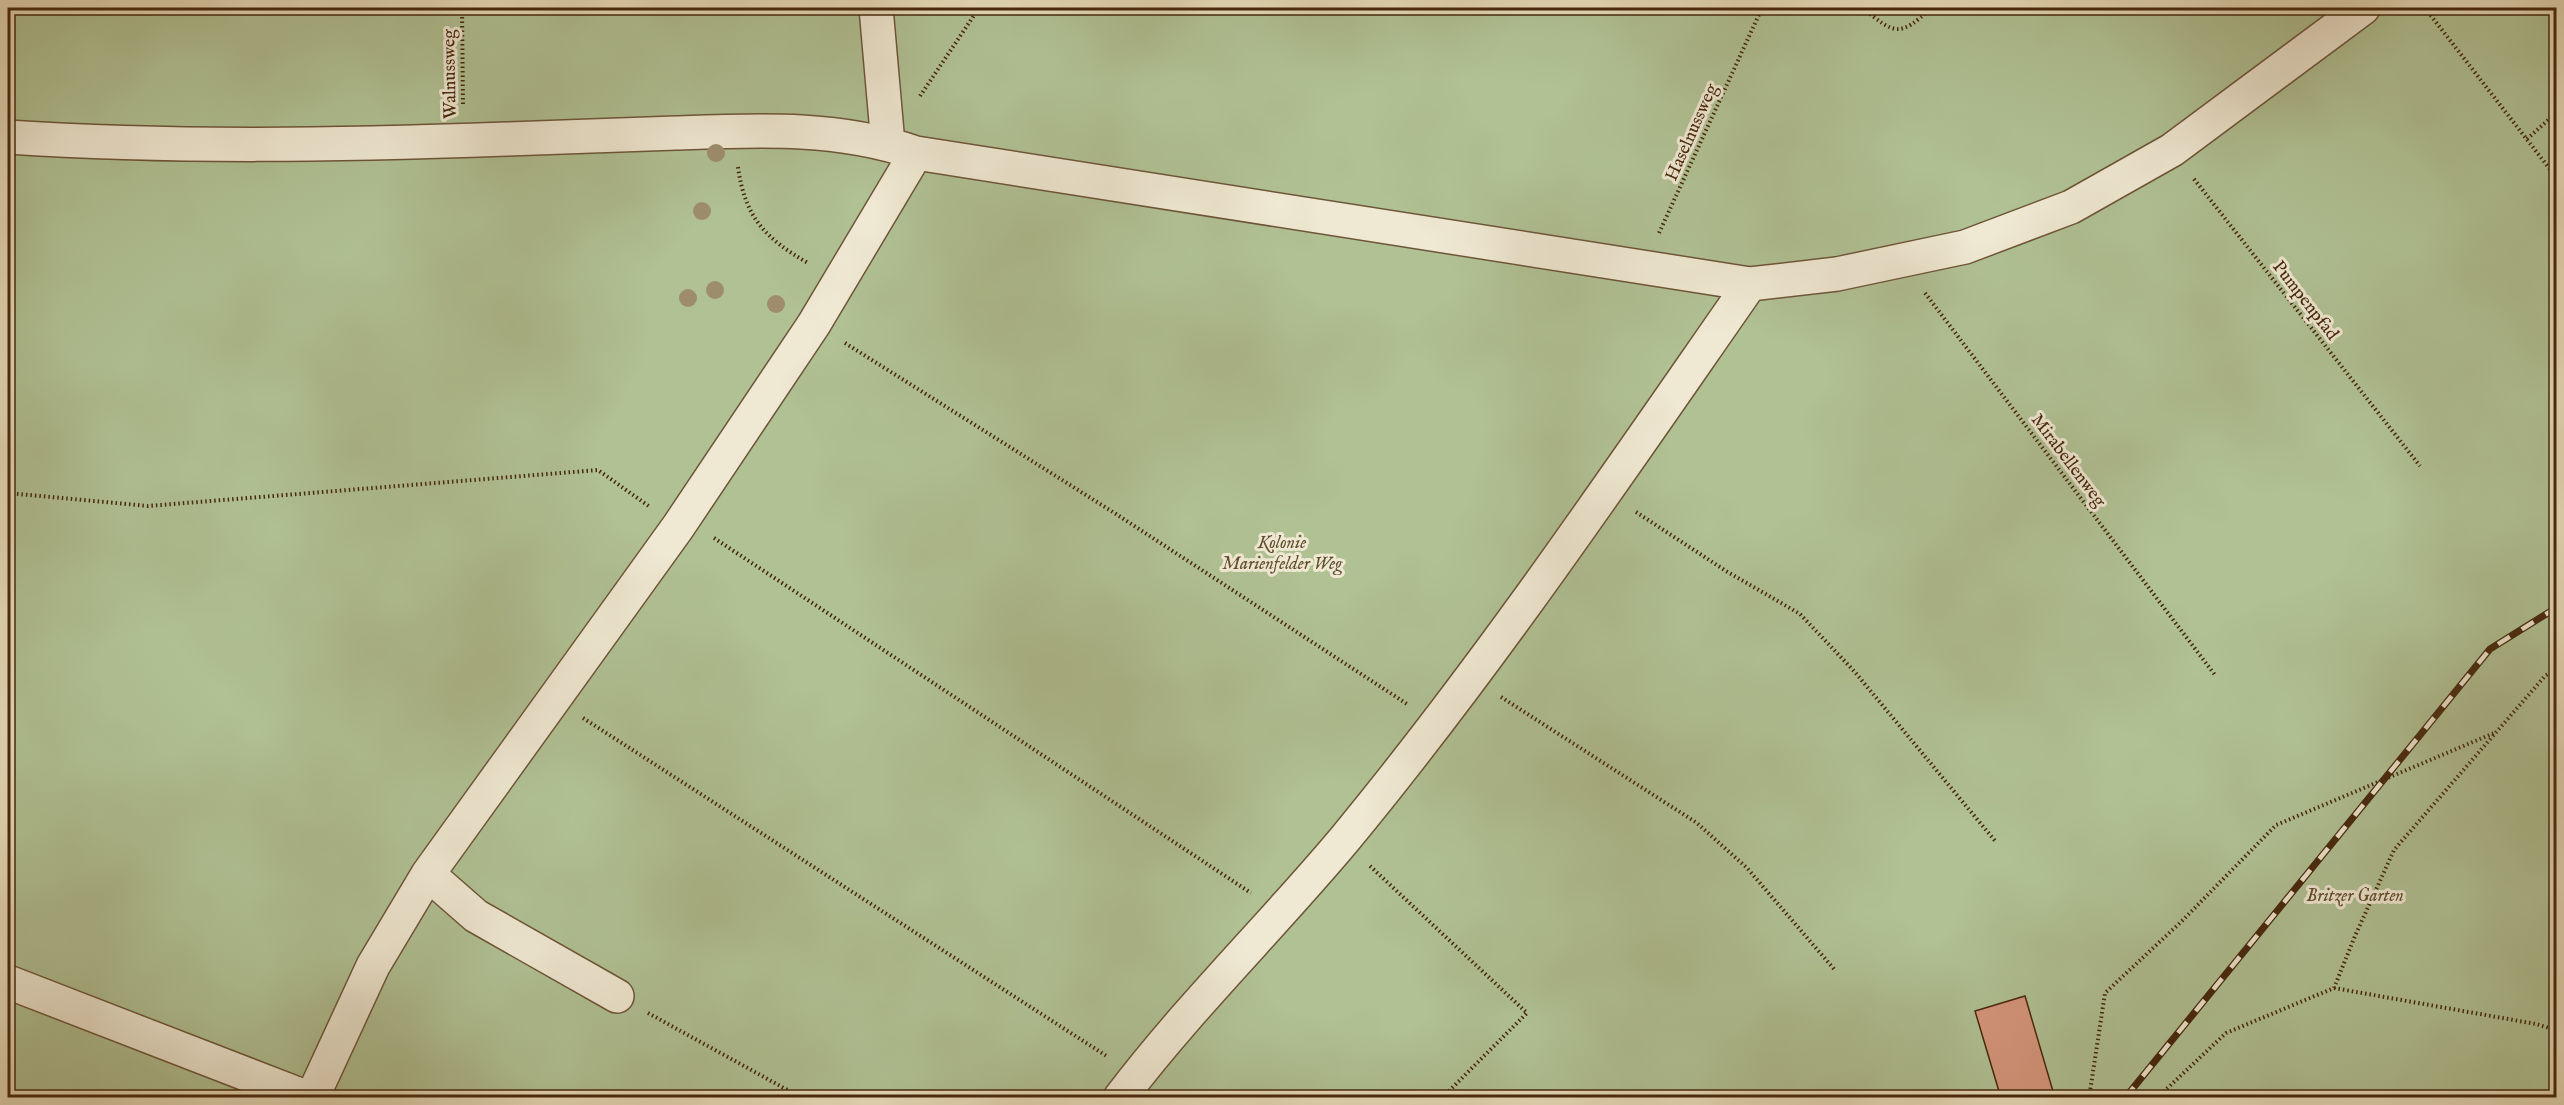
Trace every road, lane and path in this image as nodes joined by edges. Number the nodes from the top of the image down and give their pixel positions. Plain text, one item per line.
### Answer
1 (462, 8) edge
2 (876, 8) edge
3 (979, 8) edge
4 (1762, 8) edge
5 (1863, 8) edge
6 (1931, 8) edge
7 (2363, 8) edge
8 (2426, 8) edge
9 (2556, 113) edge
10 (735, 131) junction
11 (8, 137) edge
12 (2527, 139) junction
13 (464, 141) junction
14 (902, 148) junction
15 (2172, 150) junction
16 (2556, 177) edge
17 (1901, 261) junction
18 (1644, 267) junction
19 (839, 282) junction
20 (1750, 284) junction
21 (814, 324) junction
22 (2420, 466) dead end
23 (1605, 492) junction
24 (8, 493) edge
25 (681, 522) junction
26 (2556, 669) edge
27 (2215, 675) dead end
28 (1470, 677) junction
29 (554, 699) junction
30 (1437, 723) junction
31 (2494, 733) junction
32 (1342, 841) junction
33 (1996, 842) dead end
34 (428, 874) junction
35 (1280, 912) junction
36 (1834, 969) dead end
37 (8, 982) edge
38 (2334, 988) junction
39 (617, 996) joint
40 (2556, 1029) edge
41 (1128, 1086) edge
42 (310, 1098) edge
43 (802, 1098) edge
44 (1442, 1098) edge
45 (2089, 1098) edge
46 (2157, 1098) edge

1 - 13 path, Walnussweg
2 - 14 street
3 - 14 path
4 - 18 path, Haselnussweg
5 - 6 path
7 - 15 street
8 - 12 path
9 - 12 path
10 - 13 street
10 - 14 street
10 - 19 path
11 - 13 street
12 - 16 path
14 - 18 street
14 - 19 street
15 - 17 street
15 - 22 path, Pumpenpfad
17 - 20 street
17 - 27 path, Mirabellenweg
18 - 20 street
19 - 21 street
20 - 23 street
21 - 25 street
21 - 30 path
23 - 28 street
23 - 33 path
24 - 25 path
25 - 29 street
25 - 35 path
26 - 31 path
28 - 30 street
28 - 36 path
29 - 34 street
29 - 41 path
30 - 32 street
31 - 38 path
31 - 45 path
32 - 35 street
32 - 44 path
34 - 39 street
34 - 42 street
35 - 41 street
37 - 42 street
38 - 40 path
38 - 46 path
39 - 43 path

